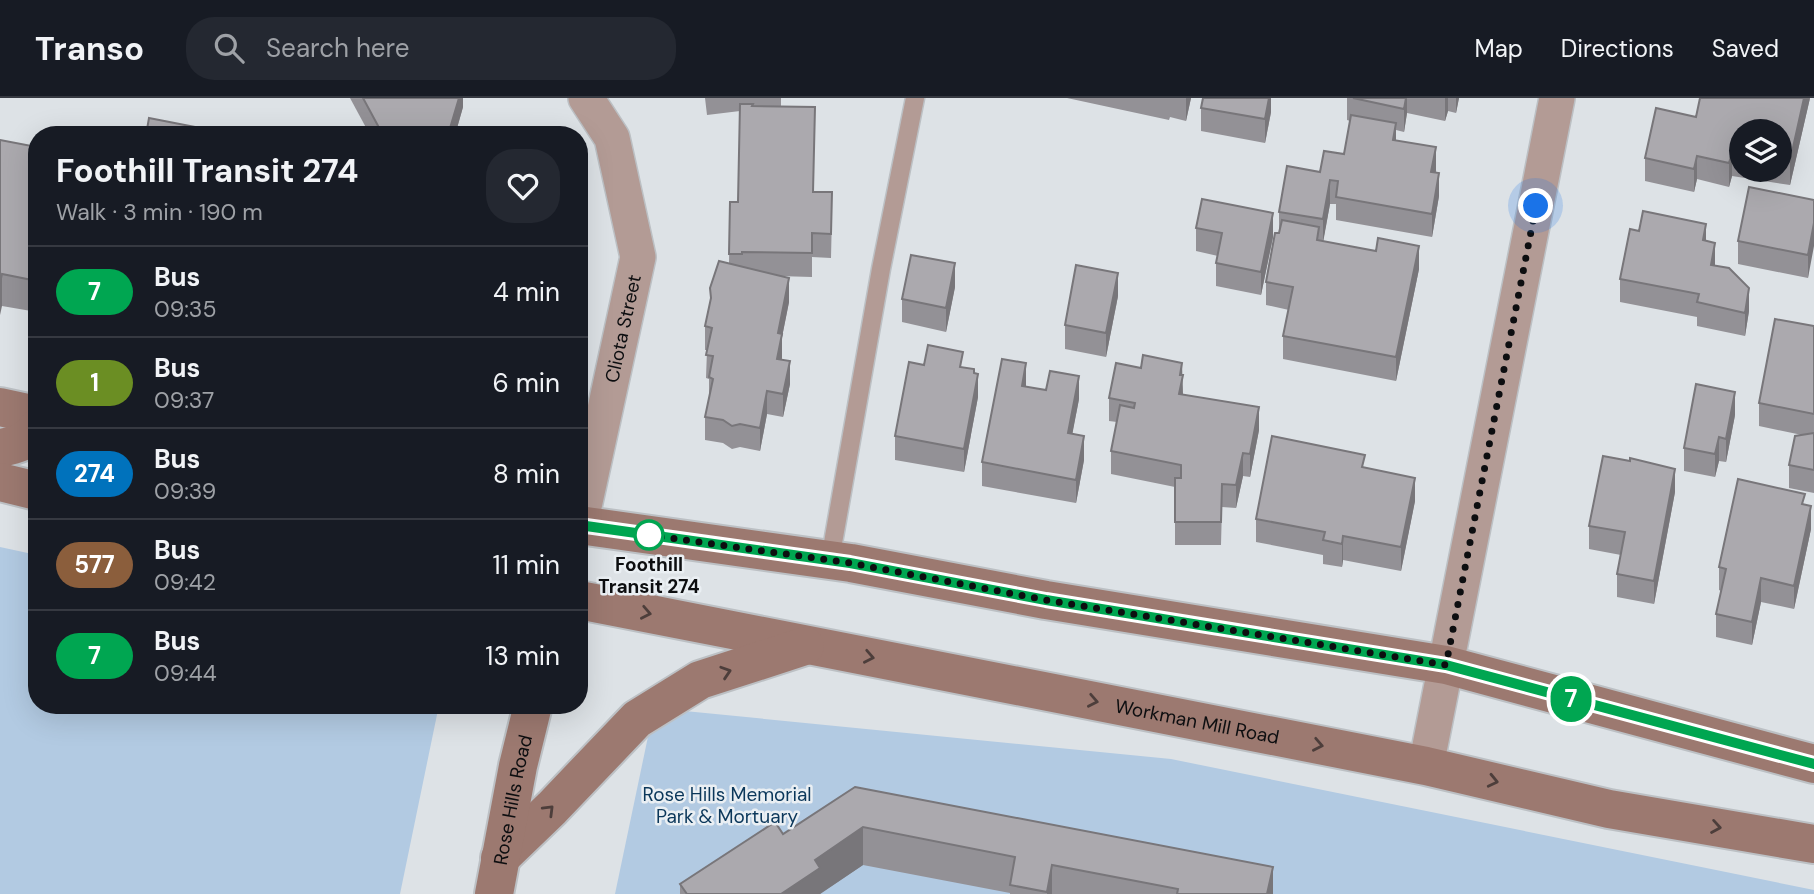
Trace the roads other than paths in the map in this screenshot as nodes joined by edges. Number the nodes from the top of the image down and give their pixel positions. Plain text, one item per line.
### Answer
1 (586, 98) edge
2 (915, 98) edge
3 (1557, 98) edge
4 (0, 407) edge
5 (28, 413) edge
6 (28, 438) edge
7 (0, 448) edge
8 (0, 482) edge
9 (588, 485) edge
10 (28, 489) edge
11 (588, 527) edge
12 (831, 560) junction
13 (588, 602) edge
14 (808, 644) junction
15 (1446, 665) junction
16 (531, 714) edge
17 (1814, 764) edge
18 (1426, 765) junction
19 (1814, 844) edge
20 (497, 876) edge

1 - 9 street, Cliota Street
2 - 12 lane
3 - 15 street
4 - 5 main road
6 - 7 main road
8 - 10 main road
11 - 12 main road
12 - 15 main road
13 -> 14 main road, Workman Mill Road
14 -> 18 main road, Workman Mill Road
20 -> 14 main road
15 - 17 main road
15 - 18 street
16 - 20 main road, Rose Hills Road
18 -> 19 main road, Workman Mill Road

